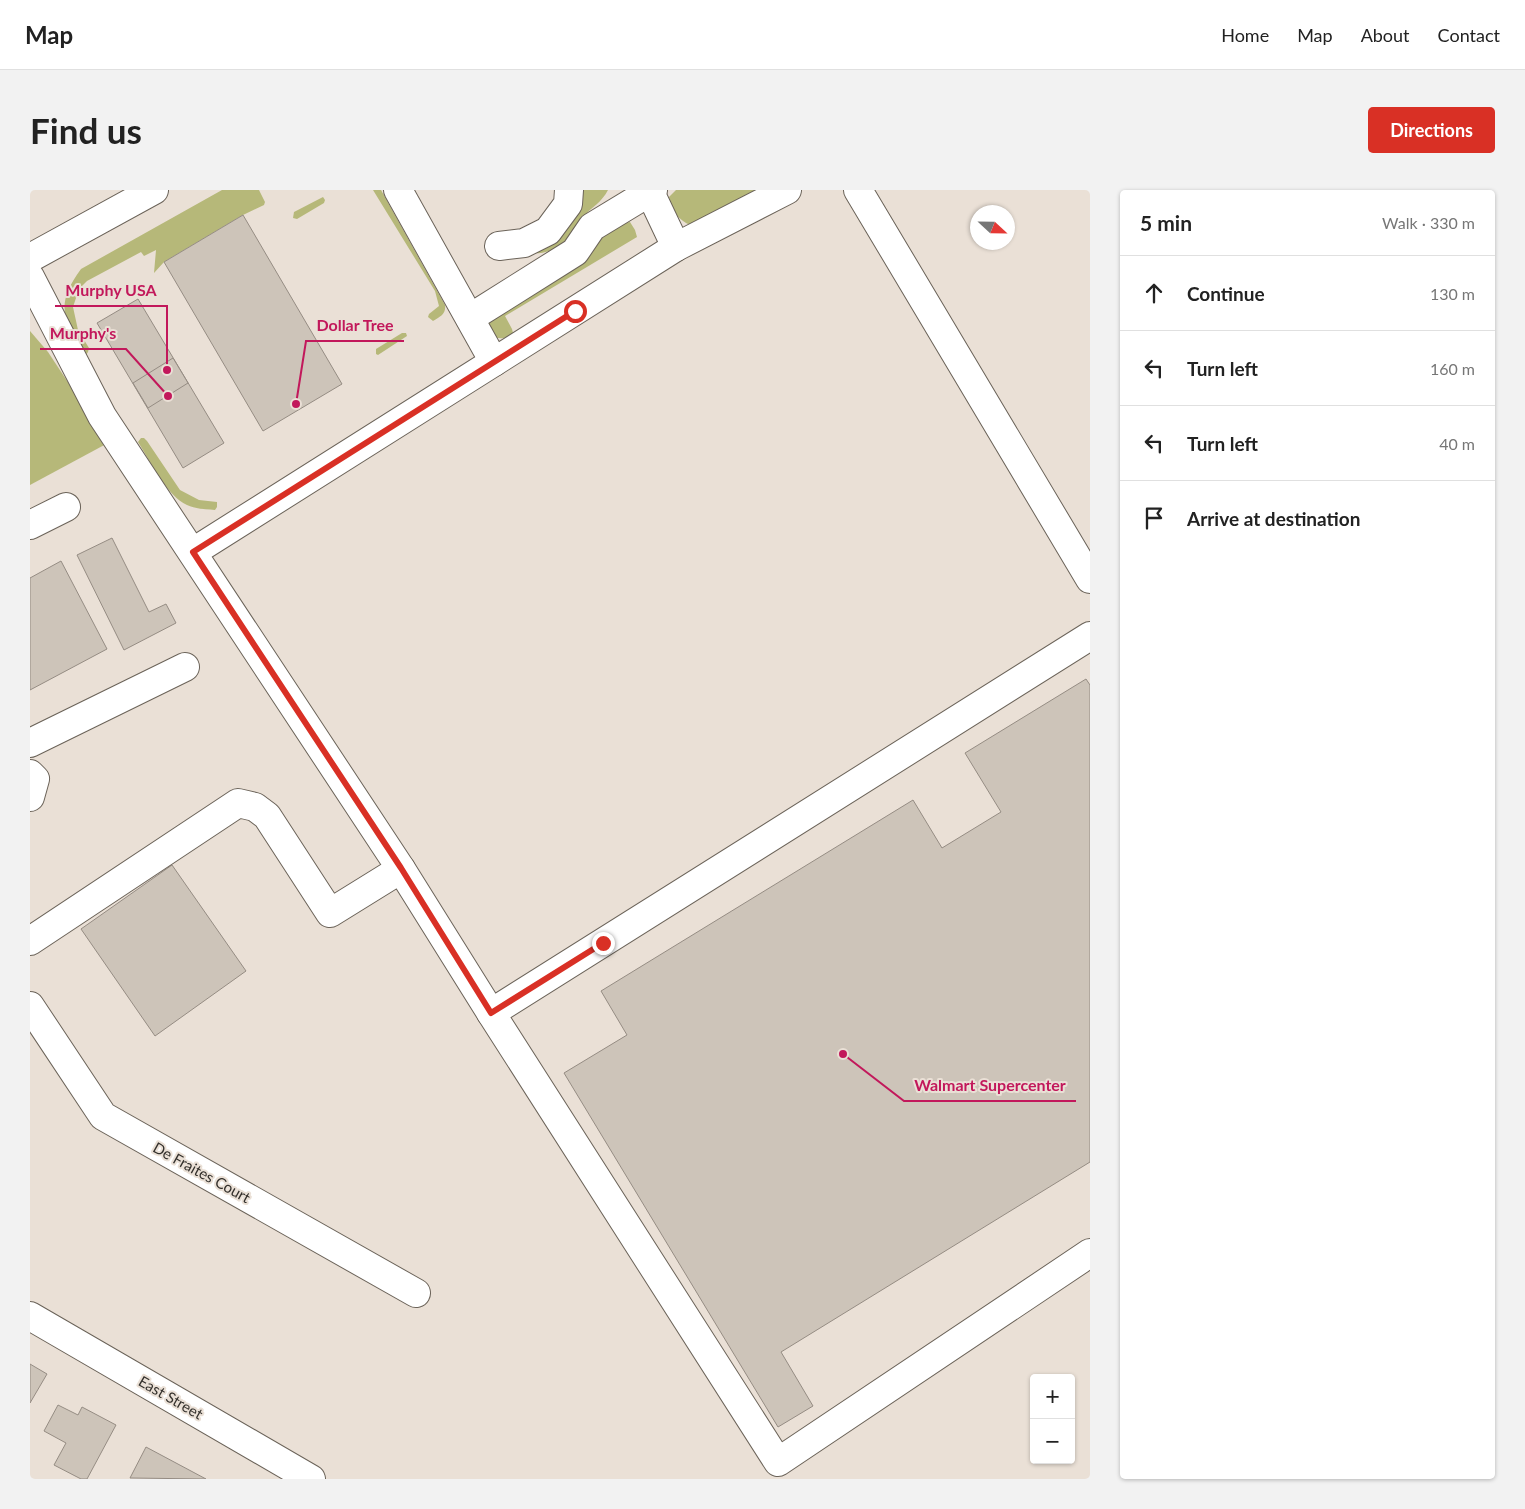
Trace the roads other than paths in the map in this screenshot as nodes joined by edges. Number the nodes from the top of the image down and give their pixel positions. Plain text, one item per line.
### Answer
1 (154, 190) edge
2 (398, 190) edge
3 (569, 190) edge
4 (787, 190) edge
5 (858, 190) edge
6 (651, 191) edge
7 (499, 246) dead end
8 (676, 247) junction
9 (30, 258) edge
10 (30, 276) edge
11 (470, 318) junction
12 (494, 362) junction
13 (66, 507) dead end
14 (30, 526) edge
15 (193, 552) junction
16 (1090, 579) edge
17 (1090, 636) edge
18 (185, 667) dead end
19 (30, 743) edge
20 (30, 774) edge
21 (30, 797) edge
22 (401, 868) junction
23 (30, 941) edge
24 (30, 1006) edge
25 (491, 1013) junction
26 (1090, 1253) edge
27 (416, 1292) dead end
28 (30, 1316) edge
29 (778, 1470) edge
30 (311, 1479) edge

1 - 9 street
2 - 11 street
3 - 7 street
4 - 8 street
5 - 16 street
6 - 8 street
6 - 11 street
8 - 12 street
10 - 15 street
11 - 12 street
12 - 15 street
13 - 14 street
15 - 22 street
17 - 25 street
18 - 19 street
20 - 21 street
22 - 23 street
22 - 25 street
24 - 27 street, De Fraites Court
25 - 29 street
26 - 29 street
28 - 30 street, East Street

